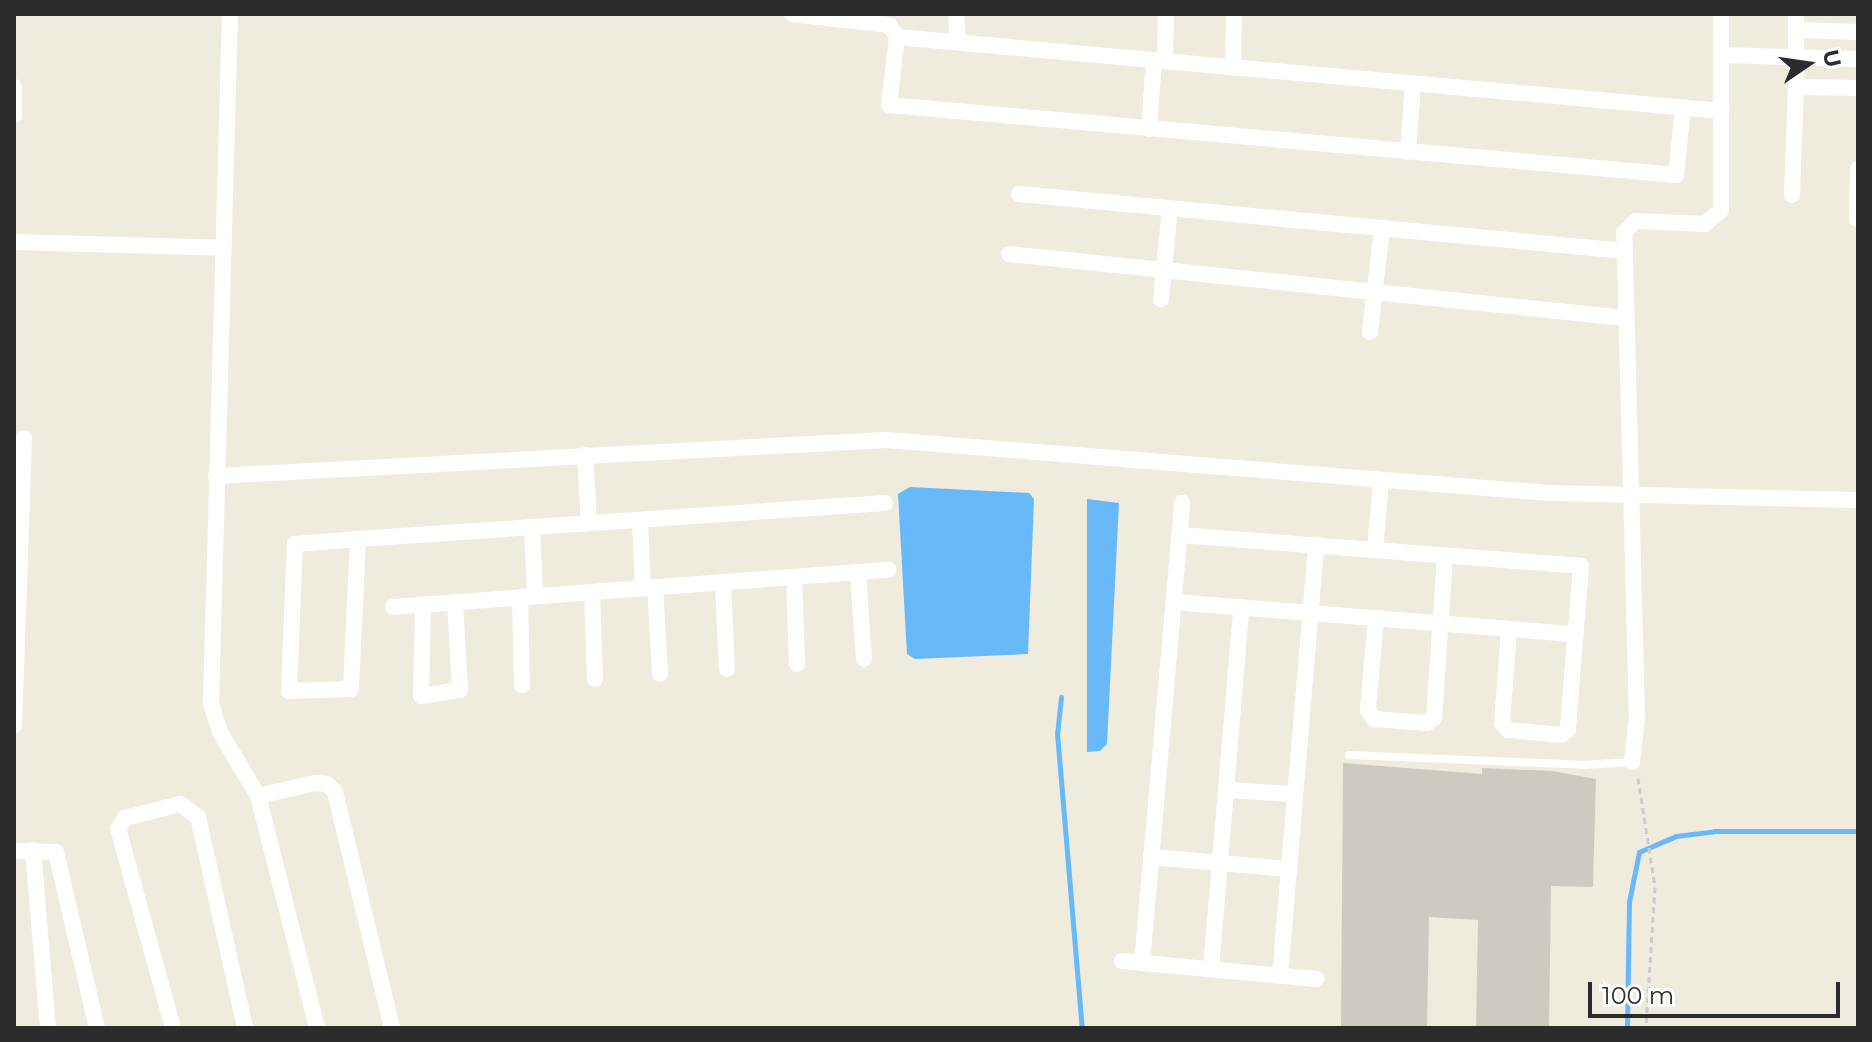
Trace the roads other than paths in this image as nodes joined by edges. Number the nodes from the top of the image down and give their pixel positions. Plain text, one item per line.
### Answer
1 (230, 14) edge
2 (792, 14) edge
3 (956, 14) edge
4 (1166, 14) edge
5 (1234, 14) edge
6 (1721, 14) edge
7 (825, 16) edge
8 (1796, 22) edge
9 (892, 25) edge
10 (1858, 32) edge
11 (958, 42) junction
12 (1722, 55) junction
13 (1796, 58) junction
14 (1858, 59) edge
15 (1159, 61) junction
16 (1233, 68) junction
17 (1413, 84) junction
18 (14, 87) edge
19 (1796, 87) junction
20 (1858, 88) edge
21 (1683, 108) junction
22 (1722, 111) junction
23 (14, 115) edge
24 (1149, 129) junction
25 (1408, 152) junction
26 (1858, 169) edge
27 (1019, 194) dead end
28 (1792, 195) dead end
29 (1170, 208) junction
30 (1857, 219) edge
31 (1382, 228) junction
32 (14, 242) edge
33 (223, 248) junction
34 (1625, 251) junction
35 (1009, 254) dead end
36 (1164, 270) junction
37 (1375, 292) junction
38 (1161, 299) dead end
39 (1625, 318) junction
40 (1370, 332) dead end
41 (24, 438) dead end
42 (585, 455) junction
43 (216, 476) junction
44 (1381, 482) junction
45 (1628, 498) junction
46 (1858, 500) edge
47 (885, 503) dead end
48 (1182, 503) dead end
49 (640, 520) junction
50 (589, 523) junction
51 (532, 527) junction
52 (1180, 535) junction
53 (358, 539) junction
54 (1316, 545) junction
55 (1375, 550) junction
56 (1445, 555) junction
57 (889, 570) dead end
58 (858, 572) junction
59 (794, 577) junction
60 (723, 582) junction
61 (649, 588) junction
62 (592, 592) junction
63 (528, 596) junction
64 (455, 602) junction
65 (1174, 602) junction
66 (423, 604) junction
67 (393, 607) dead end
68 (1241, 608) junction
69 (1310, 613) junction
70 (1376, 618) junction
71 (16, 620) edge
72 (1441, 623) junction
73 (1509, 629) junction
74 (1576, 634) junction
75 (864, 659) dead end
76 (797, 664) dead end
77 (727, 669) dead end
78 (660, 674) dead end
79 (595, 679) dead end
80 (522, 685) dead end
81 (14, 726) edge
82 (1349, 755) dead end
83 (1632, 762) joint
84 (1226, 790) junction
85 (1295, 794) junction
86 (258, 796) junction
87 (33, 850) junction
88 (14, 851) edge
89 (1151, 857) junction
90 (1220, 863) junction
91 (1289, 869) junction
92 (1122, 961) dead end
93 (1142, 963) junction
94 (1211, 969) junction
95 (1280, 976) junction
96 (1316, 979) dead end
97 (48, 1028) edge
98 (97, 1028) edge
99 (173, 1028) edge
100 (245, 1028) edge
101 (317, 1028) edge
102 (392, 1028) edge

1 - 33 street
2 - 7 street
3 - 11 street
4 - 15 street
5 - 16 street
6 - 12 street
7 - 9 street
8 - 10 street
8 - 13 street
9 - 11 street
9 - 24 street
11 - 15 street
12 - 13 street
12 - 22 street
13 - 14 street
13 - 19 street
15 - 16 street
15 - 24 street
16 - 17 street
17 - 21 street
17 - 25 street
18 - 23 street
19 - 20 street
19 - 28 street
21 - 22 street
21 - 25 street
22 - 34 street
24 - 25 street
26 - 30 street
27 - 29 street
29 - 31 street
29 - 36 street
31 - 34 street
31 - 37 street
32 - 33 street
33 - 43 street
34 - 39 street
35 - 36 street
36 - 37 street
36 - 38 street
37 - 39 street
37 - 40 street
39 - 45 street
41 - 71 street
42 - 43 street
42 - 44 street
42 - 50 street
43 - 86 street
44 - 45 street
44 - 55 street
45 - 46 street
45 - 83 street
47 - 49 street
48 - 52 street
49 - 50 street
49 - 61 street
50 - 51 street
51 - 53 street
51 - 63 street
52 - 54 street
52 - 65 street
53 - 53 street
54 - 55 street
54 - 69 street
55 - 56 street
56 - 72 street
56 - 74 street
57 - 58 street
58 - 59 street
58 - 75 street
59 - 60 street
59 - 76 street
60 - 61 street
60 - 77 street
61 - 62 street
61 - 78 street
62 - 63 street
62 - 79 street
63 - 64 street
63 - 80 street
64 - 66 street
64 - 66 street
65 - 68 street
65 - 89 street
66 - 67 street
68 - 69 street
68 - 84 street
69 - 70 street
69 - 85 street
70 - 72 street
70 - 72 street
71 - 81 street
72 - 73 street
73 - 74 street
73 - 74 street
82 - 83 lane
84 - 85 street
84 - 90 street
85 - 91 street
86 - 101 street
86 - 102 street
87 - 88 street
87 - 97 street
87 - 98 street
89 - 90 street
89 - 93 street
90 - 91 street
90 - 94 street
91 - 95 street
92 - 93 street
93 - 94 street
94 - 95 street
95 - 96 street
99 - 100 street

